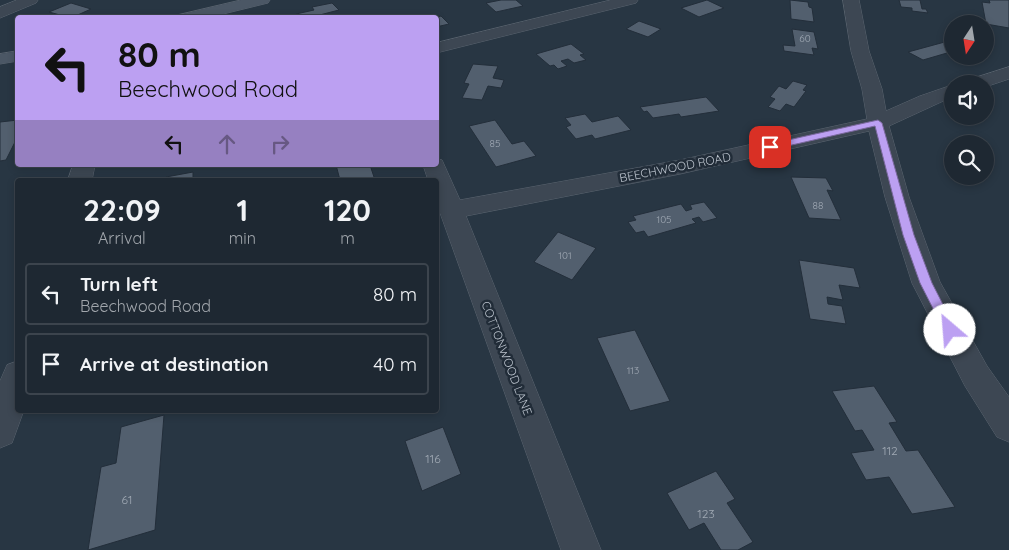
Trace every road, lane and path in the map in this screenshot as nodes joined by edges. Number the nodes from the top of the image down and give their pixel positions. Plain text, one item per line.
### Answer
1 (30, 0) edge
2 (262, 0) edge
3 (630, 0) edge
4 (851, 0) edge
5 (0, 13) edge
6 (197, 15) edge
7 (439, 47) edge
8 (15, 56) edge
9 (0, 59) edge
10 (1009, 73) edge
11 (994, 78) edge
12 (944, 94) edge
13 (878, 123) junction
14 (439, 178) edge
15 (451, 210) junction
16 (15, 385) edge
17 (1009, 426) edge
18 (0, 432) edge
19 (581, 550) edge

1 - 5 street
2 - 6 main road
3 - 7 street
4 - 13 street
8 - 9 main road
10 - 11 street
12 - 13 street, BEECHWOOD ROAD
13 - 15 street, BEECHWOOD ROAD
13 - 17 street
14 - 15 street, COTTONWOOD LANE
15 - 19 street, COTTONWOOD LANE
16 - 18 street

